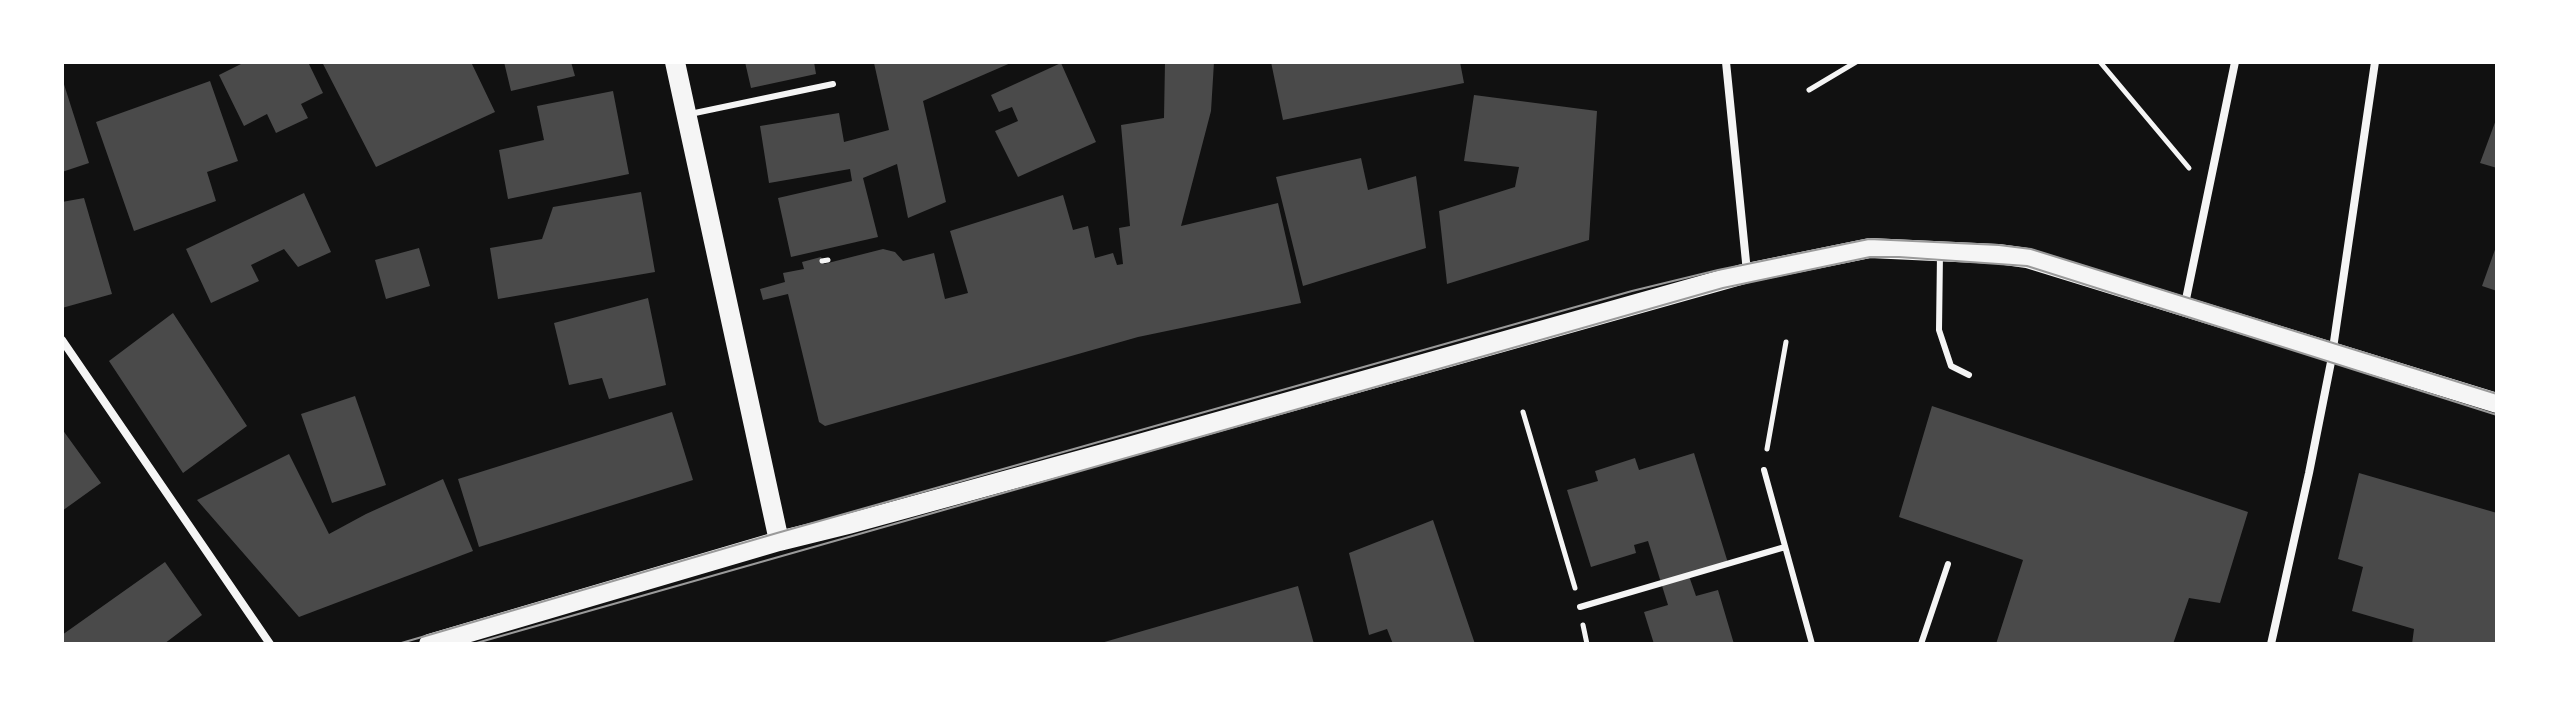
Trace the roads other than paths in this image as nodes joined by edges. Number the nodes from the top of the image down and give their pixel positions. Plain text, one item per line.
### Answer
1 (675, 62) edge
2 (1726, 62) edge
3 (2235, 62) edge
4 (2375, 62) edge
5 (833, 84) dead end
6 (686, 115) junction
7 (1940, 250) junction
8 (1747, 273) junction
9 (2185, 305) junction
10 (62, 340) edge
11 (2332, 352) junction
12 (1969, 375) dead end
13 (2497, 403) edge
14 (1764, 470) road end
15 (779, 541) junction
16 (1785, 547) junction
17 (1948, 564) dead end
18 (1580, 607) road end
19 (270, 644) edge
20 (429, 644) edge
21 (1812, 644) edge
22 (1921, 644) edge
23 (2271, 644) edge

1 - 6 main road
2 - 8 street
3 - 9 street
4 - 11 street
5 - 6 lane
6 - 15 main road
7 - 8 main road
7 - 9 main road
7 - 12 lane
8 - 15 main road
9 - 11 main road
10 - 19 street
11 - 13 main road
11 - 23 street
14 - 16 lane
15 - 20 main road
16 - 18 lane
16 - 21 lane
17 - 22 lane

